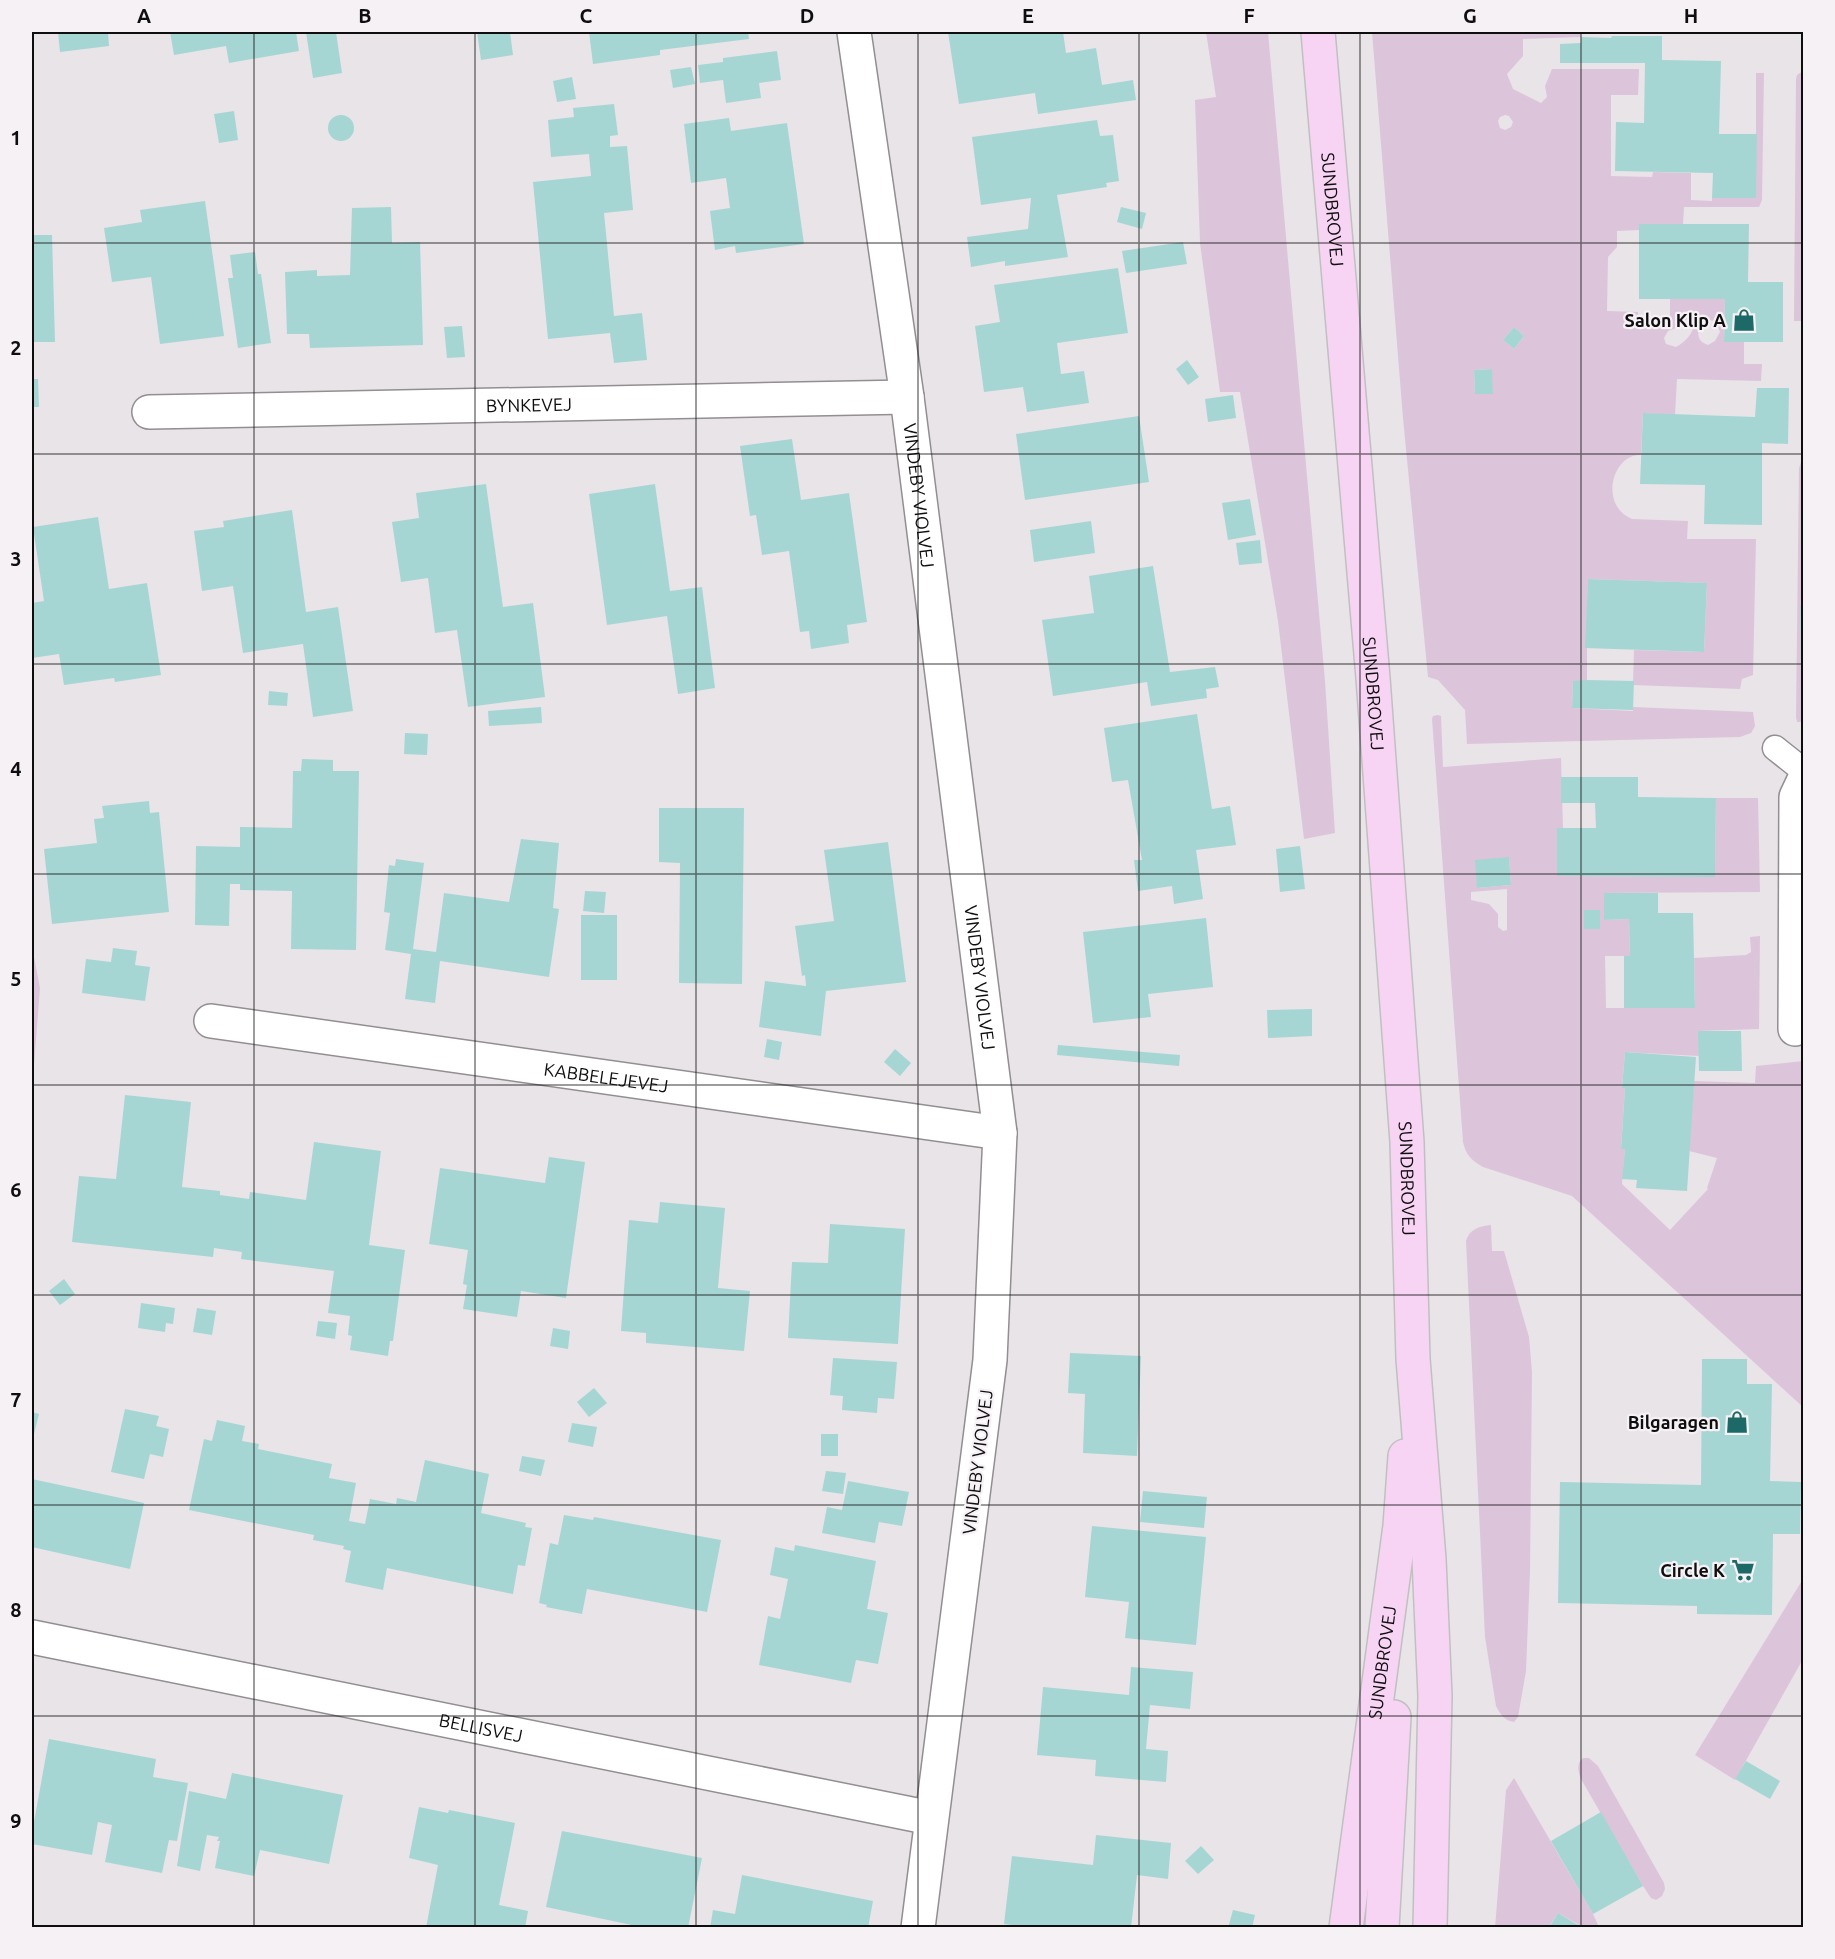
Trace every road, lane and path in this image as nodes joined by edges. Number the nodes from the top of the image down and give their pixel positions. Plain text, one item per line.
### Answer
1 (854, 32) edge
2 (1318, 32) edge
3 (907, 397) junction
4 (149, 412) dead end
5 (1775, 748) dead end
6 (1803, 771) edge
7 (1803, 780) edge
8 (211, 1021) dead end
9 (1795, 1029) dead end
10 (1000, 1133) junction
11 (1413, 1359) junction
12 (1400, 1526) junction
13 (32, 1636) edge
14 (931, 1818) junction
15 (918, 1928) edge
16 (1346, 1928) edge
17 (1382, 1928) edge
18 (1430, 1928) edge

1 - 3 street, VINDEBY VIOLVEJ
2 - 11 main road, SUNDBROVEJ
3 - 4 street, BYNKEVEJ
3 - 10 street, VINDEBY VIOLVEJ
5 - 6 lane
7 - 9 street
8 - 10 street, KABBELEJEVEJ
10 - 14 street, VINDEBY VIOLVEJ
11 - 12 main road, SUNDBROVEJ
11 - 18 main road, SUNDBROVEJ
12 - 16 main road, SUNDBROVEJ
12 - 17 main road
13 - 14 street, BELLISVEJ
14 - 15 street, VINDEBY VIOLVEJ

